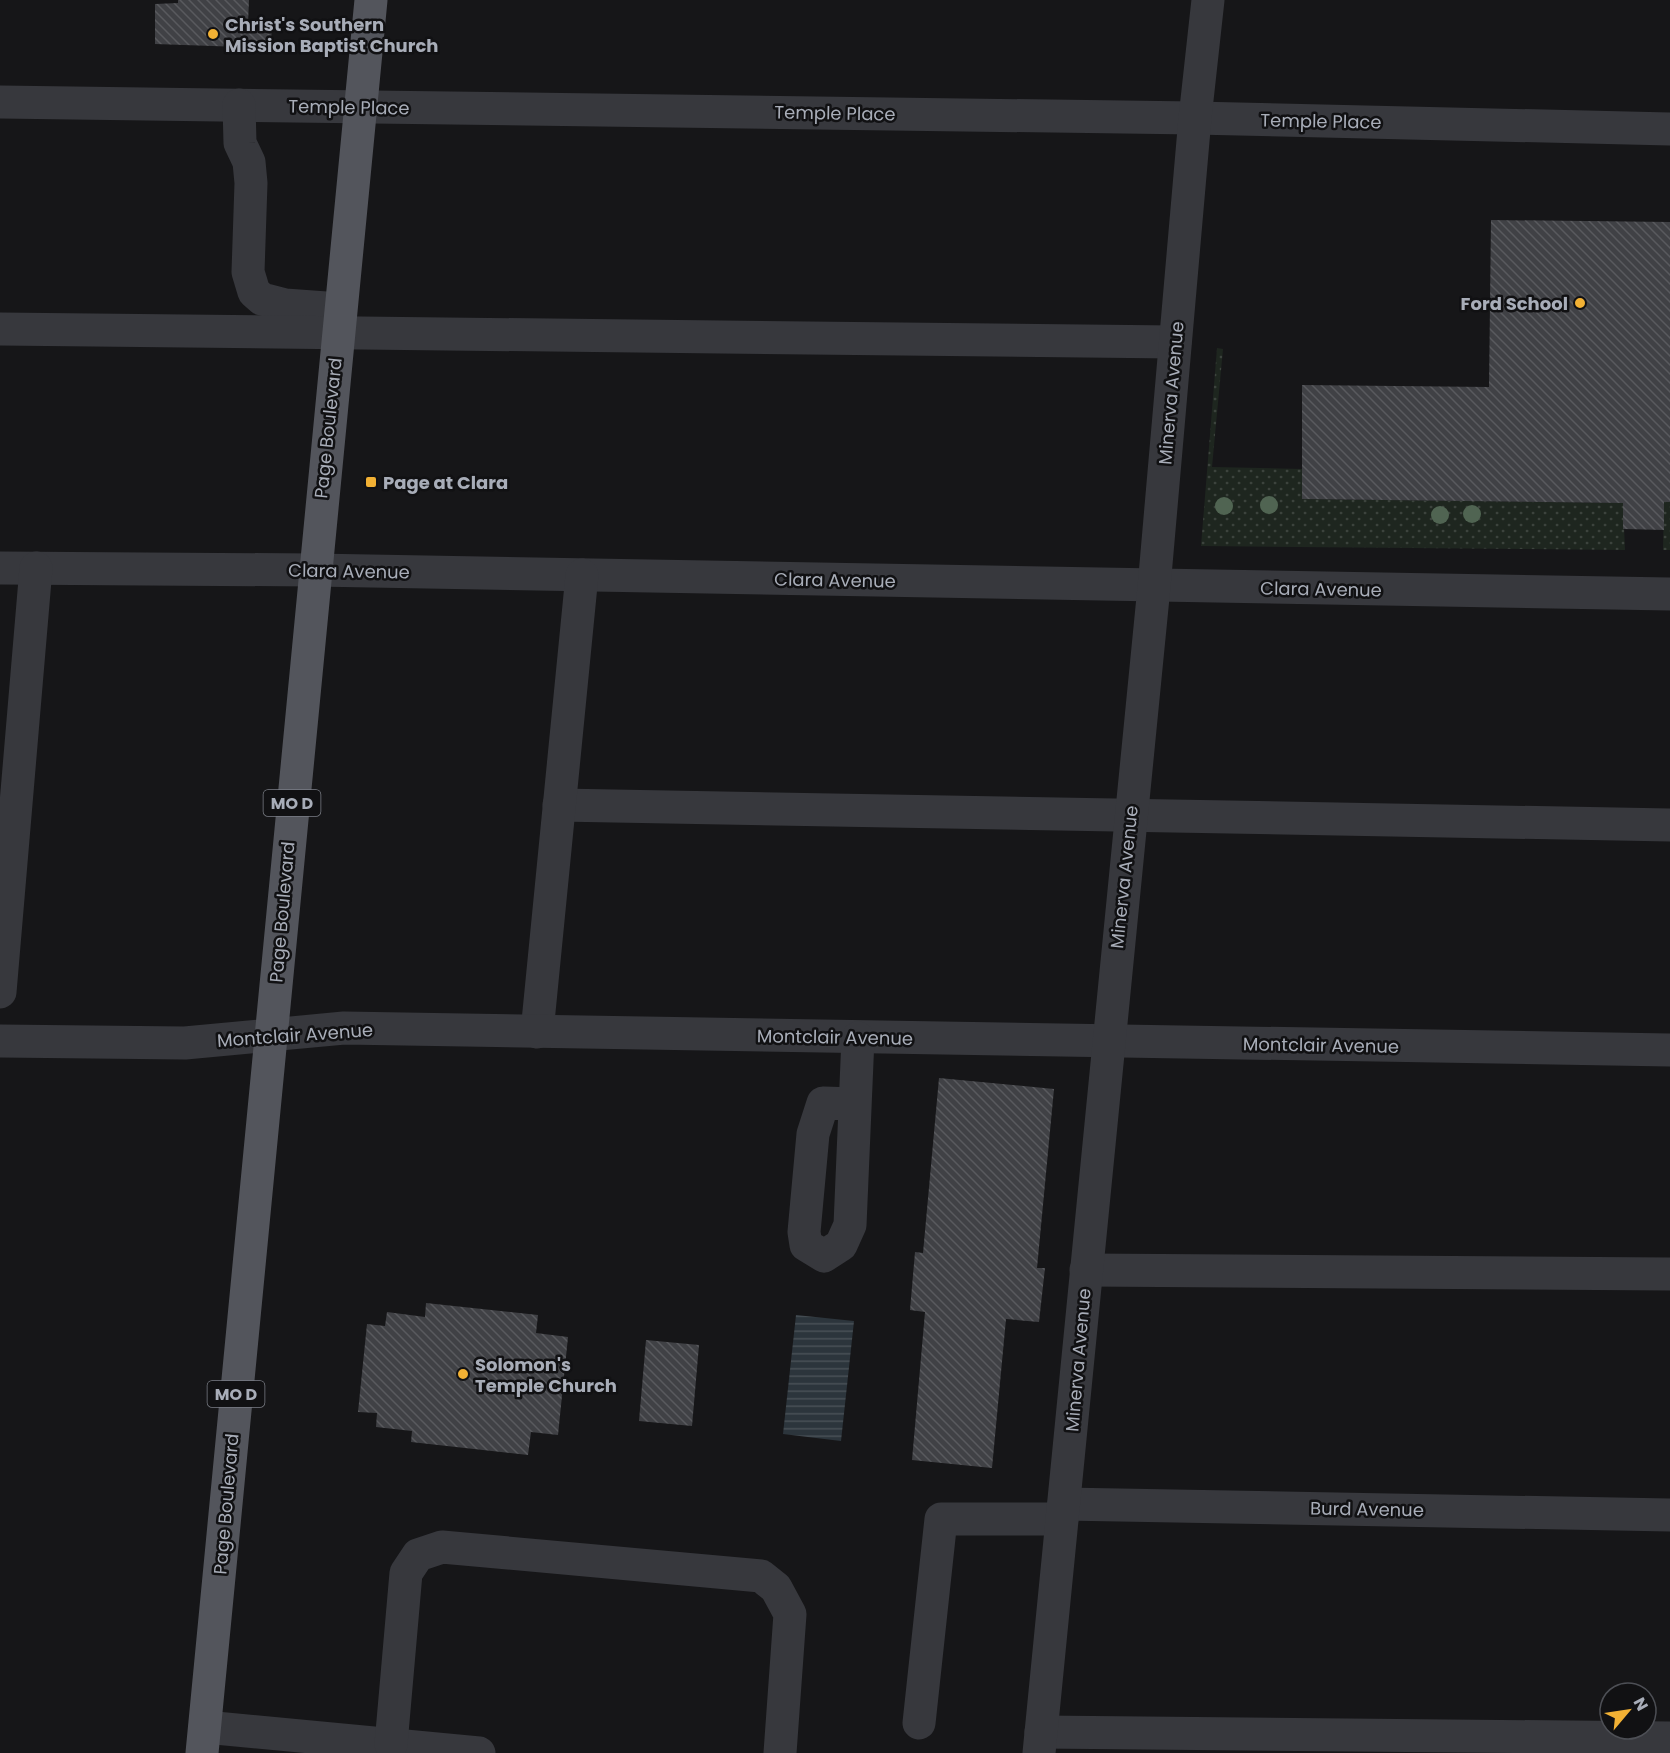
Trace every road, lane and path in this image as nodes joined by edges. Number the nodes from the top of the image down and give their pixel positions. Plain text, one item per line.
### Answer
1 (371, 0) edge
2 (1208, 0) edge
3 (0, 102) edge
4 (239, 105) junction
5 (361, 107) junction
6 (1195, 118) junction
7 (1670, 129) edge
8 (339, 320) junction
9 (0, 328) edge
10 (1175, 342) junction
11 (0, 568) edge
12 (36, 568) junction
13 (315, 570) junction
14 (582, 575) junction
15 (1154, 587) junction
16 (1670, 594) edge
17 (559, 805) junction
18 (1131, 816) junction
19 (8, 817) edge
20 (1670, 825) edge
21 (0, 992) edge
22 (537, 1032) junction
23 (270, 1036) junction
24 (858, 1038) junction
25 (0, 1041) edge
26 (1108, 1042) junction
27 (1670, 1050) edge
28 (855, 1104) dead end
29 (1086, 1270) junction
30 (1670, 1274) edge
31 (1063, 1511) junction
32 (1670, 1515) edge
33 (919, 1723) dead end
34 (1670, 1738) edge
35 (203, 1740) edge
36 (1040, 1742) edge
37 (391, 1744) junction
38 (479, 1753) edge
39 (780, 1753) edge

1 - 5 main road, Page Boulevard / MO D
2 - 6 street, Minerva Avenue
3 - 4 street, Temple Place
4 - 5 street, Temple Place
4 - 8 street
5 - 6 street, Temple Place
5 - 8 main road, Page Boulevard / MO D
6 - 7 street, Temple Place
6 - 10 street, Minerva Avenue
8 - 9 street
8 - 10 street
8 - 13 main road, Page Boulevard / MO D
10 - 15 street, Minerva Avenue
11 - 12 street, Clara Avenue
12 - 13 street, Clara Avenue
12 - 19 street
13 - 14 street, Clara Avenue
13 - 23 main road, Page Boulevard / MO D
14 - 15 street, Clara Avenue
14 - 17 street
15 - 16 street, Clara Avenue
15 - 18 street, Minerva Avenue
17 - 18 street
17 - 22 street
18 - 20 street
18 - 26 street, Minerva Avenue
19 - 21 street
22 - 23 street, Montclair Avenue
22 - 24 street, Montclair Avenue
23 - 25 street, Montclair Avenue
23 - 35 main road, Page Boulevard / MO D
24 - 26 street, Montclair Avenue
24 - 28 street
26 - 27 street, Montclair Avenue
26 - 29 street, Minerva Avenue
29 - 30 street
29 - 31 street, Minerva Avenue
31 - 32 street, Burd Avenue
31 - 33 street, Burd Avenue
31 - 36 street, Minerva Avenue
34 - 36 street
35 - 37 street
37 - 38 street
37 - 39 street

